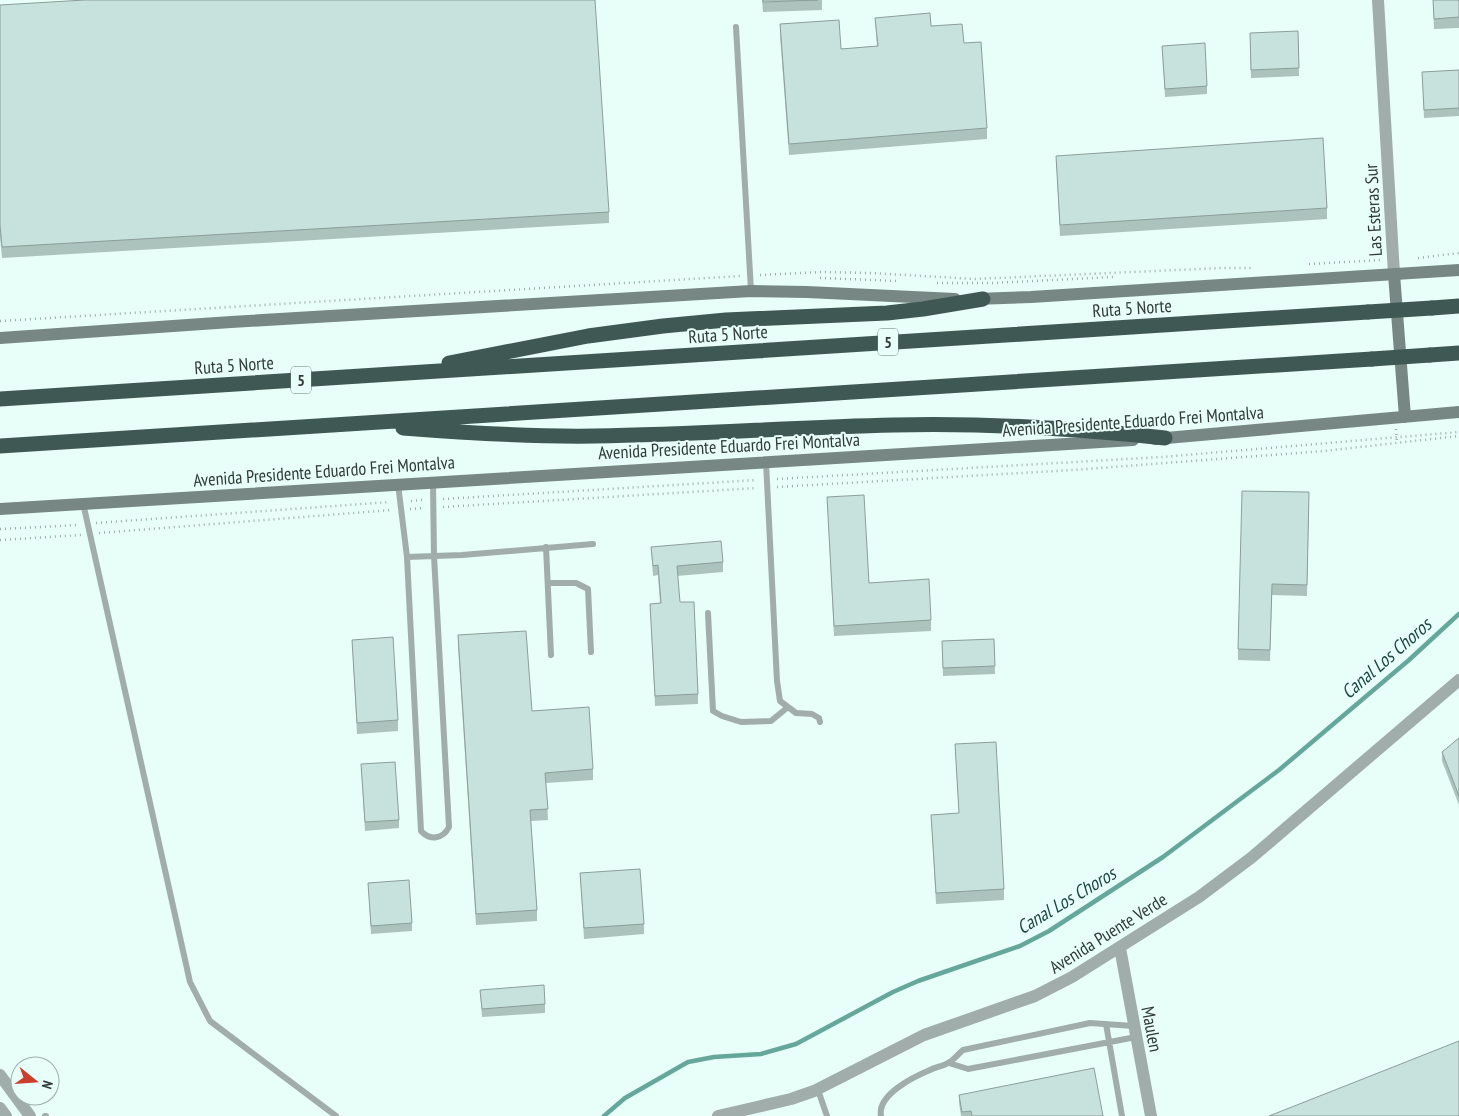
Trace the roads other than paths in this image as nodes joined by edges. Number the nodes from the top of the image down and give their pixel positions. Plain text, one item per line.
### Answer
1 (1378, 0) edge
2 (736, 27) dead end
3 (1459, 270) edge
4 (1394, 274) junction
5 (751, 291) junction
6 (983, 299) junction
7 (1459, 306) edge
8 (0, 338) edge
9 (1459, 353) edge
10 (407, 373) junction
11 (0, 397) edge
12 (1459, 412) edge
13 (1405, 417) junction
14 (350, 424) junction
15 (1165, 438) junction
16 (0, 446) edge
17 (766, 462) junction
18 (433, 481) junction
19 (398, 484) junction
20 (83, 503) junction
21 (0, 509) edge
22 (593, 544) dead end
23 (546, 547) junction
24 (434, 556) junction
25 (407, 557) junction
26 (549, 583) junction
27 (708, 613) dead end
28 (591, 652) dead end
29 (551, 655) dead end
30 (1459, 680) edge
31 (788, 707) junction
32 (820, 722) dead end
33 (1120, 948) junction
34 (1106, 1024) junction
35 (1135, 1032) junction
36 (1108, 1043) junction
37 (949, 1063) junction
38 (0, 1075) edge
39 (818, 1090) junction
40 (0, 1108) edge
41 (6, 1116) edge
42 (30, 1116) edge
43 (336, 1116) edge
44 (718, 1116) edge
45 (827, 1116) edge
46 (881, 1116) edge
47 (1122, 1116) edge
48 (1151, 1116) edge

1 - 4 street, Las Esteras Sur
2 - 5 lane
3 - 4 main road
4 - 6 main road
4 - 13 main road, Las Esteras Sur
5 - 6 main road
5 - 8 main road
6 - 10 highway
7 - 10 highway, Ruta 5 Norte / 5, bridge
9 - 14 highway, bridge
10 - 11 highway, Ruta 5 Norte / 5
12 - 13 main road, Avenida Presidente Eduardo Frei Montalva
13 - 15 main road, Avenida Presidente Eduardo Frei Montalva
14 - 15 highway
14 - 16 highway
15 - 17 main road, Avenida Presidente Eduardo Frei Montalva
17 - 18 main road, Avenida Presidente Eduardo Frei Montalva
17 - 31 lane
18 - 19 main road, Avenida Presidente Eduardo Frei Montalva
18 - 24 lane
19 - 20 main road, Avenida Presidente Eduardo Frei Montalva
19 - 25 lane
20 - 21 main road, Avenida Presidente Eduardo Frei Montalva
20 - 43 lane
22 - 23 lane
23 - 24 lane
23 - 26 lane
24 - 25 lane
24 - 25 lane
26 - 28 lane
26 - 29 lane
27 - 31 lane
30 - 33 street, Avenida Puente Verde
31 - 32 lane
33 - 35 street, Maulen
33 - 39 street, Avenida Puente Verde
34 - 35 lane
34 - 36 lane
34 - 37 lane
35 - 36 lane
35 - 48 street, Maulen
36 - 37 lane
36 - 47 lane
37 - 46 lane
38 - 42 street
39 - 44 street, Avenida Puente Verde
39 - 45 lane
40 - 41 street

